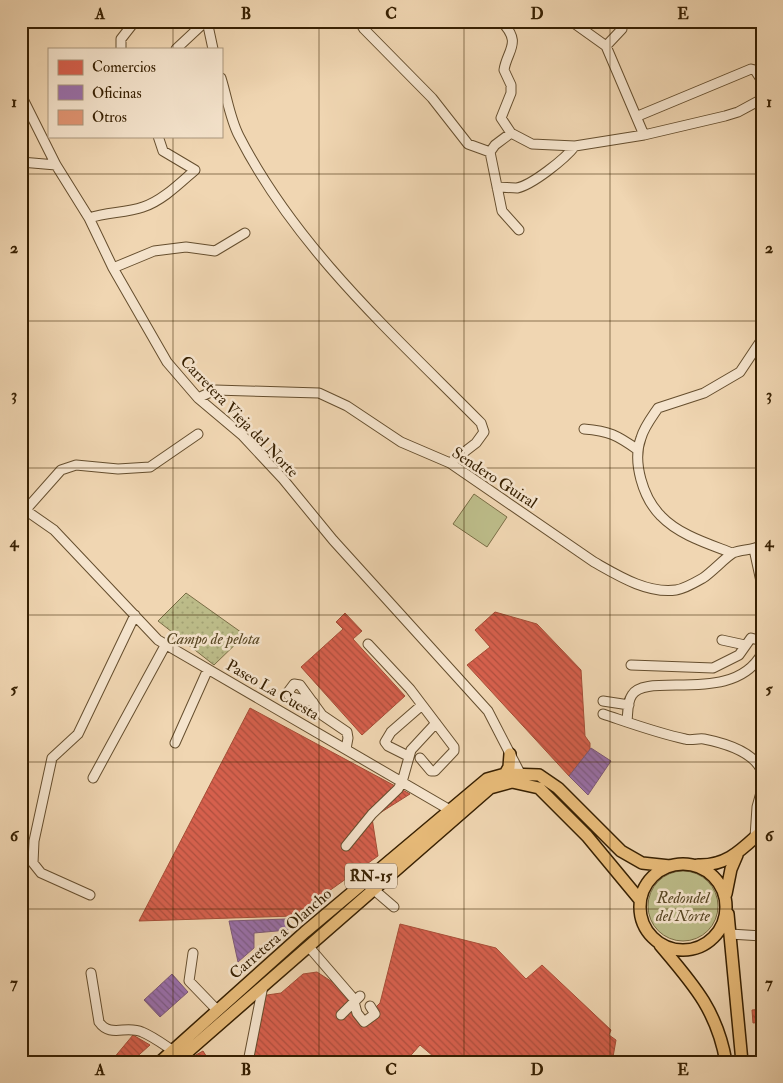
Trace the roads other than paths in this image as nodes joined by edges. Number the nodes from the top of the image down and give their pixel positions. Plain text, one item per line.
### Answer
1 (135, 21) edge
2 (206, 21) edge
3 (360, 21) edge
4 (502, 21) edge
5 (571, 21) edge
6 (622, 29) dead end
7 (606, 46) junction
8 (121, 48) edge
9 (177, 48) edge
10 (213, 48) edge
11 (222, 81) edge
12 (762, 81) edge
13 (21, 95) edge
14 (762, 99) edge
15 (638, 116) junction
16 (511, 134) junction
17 (644, 135) junction
18 (159, 138) edge
19 (574, 146) junction
20 (490, 152) junction
21 (21, 162) edge
22 (56, 165) junction
23 (497, 187) junction
24 (89, 218) junction
25 (519, 230) dead end
26 (245, 233) dead end
27 (113, 268) junction
28 (762, 338) edge
29 (198, 398) junction
30 (584, 429) dead end
31 (198, 434) dead end
32 (638, 450) junction
33 (450, 463) junction
34 (23, 510) edge
35 (758, 547) edge
36 (732, 554) junction
37 (762, 586) edge
38 (135, 615) junction
39 (722, 640) dead end
40 (762, 641) edge
41 (166, 644) junction
42 (368, 644) dead end
43 (745, 645) junction
44 (762, 653) edge
45 (631, 665) dead end
46 (208, 669) junction
47 (603, 701) dead end
48 (313, 702) dead end
49 (628, 705) junction
50 (422, 706) junction
51 (603, 714) dead end
52 (627, 722) junction
53 (436, 723) junction
54 (175, 744) dead end
55 (346, 749) junction
56 (510, 754) junction
57 (408, 756) junction
58 (420, 758) dead end
59 (762, 772) edge
60 (520, 773) junction
61 (506, 774) junction
62 (93, 778) dead end
63 (402, 782) junction
64 (762, 790) edge
65 (454, 813) junction
66 (760, 837) edge
67 (346, 846) dead end
68 (737, 855) junction
69 (693, 865) junction
70 (670, 866) junction
71 (373, 889) junction
72 (90, 895) dead end
73 (726, 897) junction
74 (640, 900) junction
75 (394, 907) dead end
76 (727, 909) junction
77 (730, 934) junction
78 (762, 936) edge
79 (659, 944) junction
80 (309, 947) junction
81 (193, 952) dead end
82 (91, 973) dead end
83 (263, 986) junction
84 (357, 999) junction
85 (370, 1006) dead end
86 (217, 1010) junction
87 (341, 1015) dead end
88 (172, 1050) junction
89 (160, 1062) edge
90 (176, 1062) edge
91 (248, 1062) edge
92 (726, 1062) edge
93 (742, 1062) edge

1 - 8 street
2 - 9 street
2 - 10 street
3 - 20 street
4 - 16 street
5 - 7 street
6 - 7 street
7 - 15 street
11 - 33 street
12 - 15 street
13 - 22 street, Carretera Vieja del Norte
14 - 17 street
15 - 17 street
16 - 19 street
16 - 20 street
17 - 19 street
18 - 24 street
19 - 23 street
20 - 23 street
21 - 22 street
22 - 24 street, Carretera Vieja del Norte
23 - 25 street
24 - 27 street, Carretera Vieja del Norte
26 - 27 street
27 - 29 street, Carretera Vieja del Norte
28 - 32 street
29 - 33 street, Sendero Guiral
29 - 56 street, Carretera Vieja del Norte
30 - 32 street
31 - 34 street
32 - 36 street
33 - 36 street, Sendero Guiral
34 - 38 street, Paseo La Cuesta
35 - 36 street, Sendero Guiral
35 - 37 street
38 - 41 street, Paseo La Cuesta
38 - 72 street
39 - 43 street
40 - 43 street
41 - 46 street, Paseo La Cuesta
41 - 62 street
42 - 50 street
43 - 45 street
44 - 49 street
46 - 54 street
46 - 55 street, Paseo La Cuesta
47 - 49 street
48 - 55 street
49 - 52 street
50 - 53 street
50 - 57 street
51 - 52 street
52 - 59 street
53 - 57 street
53 - 58 street
55 - 63 street, Paseo La Cuesta
56 - 60 street, Carretera Vieja del Norte
56 - 61 main road
57 - 63 street
60 - 61 main road, Carretera a Olancho / RN-15
60 - 70 main road, Carretera a Olancho / RN-15
61 - 65 main road, Carretera a Olancho / RN-15
63 - 65 street, Paseo La Cuesta
63 - 67 street
64 - 66 street
65 - 71 main road, Carretera a Olancho / RN-15
65 - 74 main road, Carretera a Olancho / RN-15
65 - 86 main road, Carretera a Olancho / RN-15
66 - 68 main road, RN-15
68 - 69 main road, RN-15
68 - 73 main road, RN-15
69 - 70 main road, RN-15
69 - 73 main road, RN-15
70 - 74 main road
71 - 75 street
71 - 80 main road, Carretera a Olancho / RN-15
73 - 76 main road, RN-15
74 - 79 main road
76 - 77 main road
76 - 79 main road, RN-15
77 - 78 street
77 - 93 main road
79 - 92 main road
80 - 83 main road, Carretera a Olancho / RN-15
80 - 84 street
81 - 86 street
82 - 88 street
83 - 90 main road, Carretera a Olancho / RN-15
83 - 91 street
84 - 85 street
84 - 87 street
86 - 88 main road, Carretera a Olancho / RN-15
88 - 89 main road, Carretera a Olancho / RN-15

